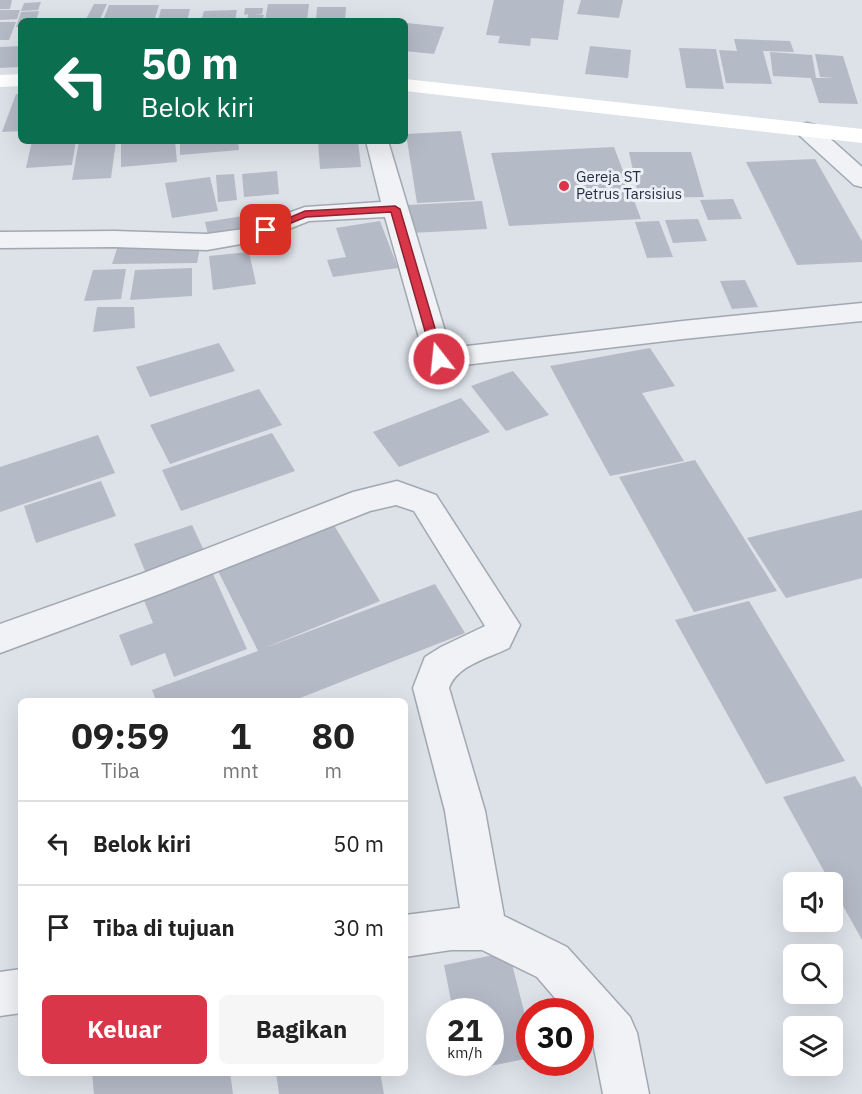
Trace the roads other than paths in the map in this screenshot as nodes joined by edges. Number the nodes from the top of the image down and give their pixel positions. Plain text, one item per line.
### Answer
1 (18, 80) edge
2 (0, 81) edge
3 (408, 85) edge
4 (807, 130) junction
5 (862, 136) edge
6 (378, 144) edge
7 (862, 180) edge
8 (395, 209) junction
9 (0, 240) edge
10 (862, 312) edge
11 (0, 639) edge
12 (484, 929) junction
13 (408, 936) edge
14 (18, 991) edge
15 (0, 994) edge
16 (626, 1094) edge

1 - 2 main road
3 - 4 main road
4 - 5 main road
4 - 7 street
6 - 8 street
8 - 9 street
8 - 10 street
11 - 12 street
12 - 13 street
12 - 16 street
14 - 15 street

